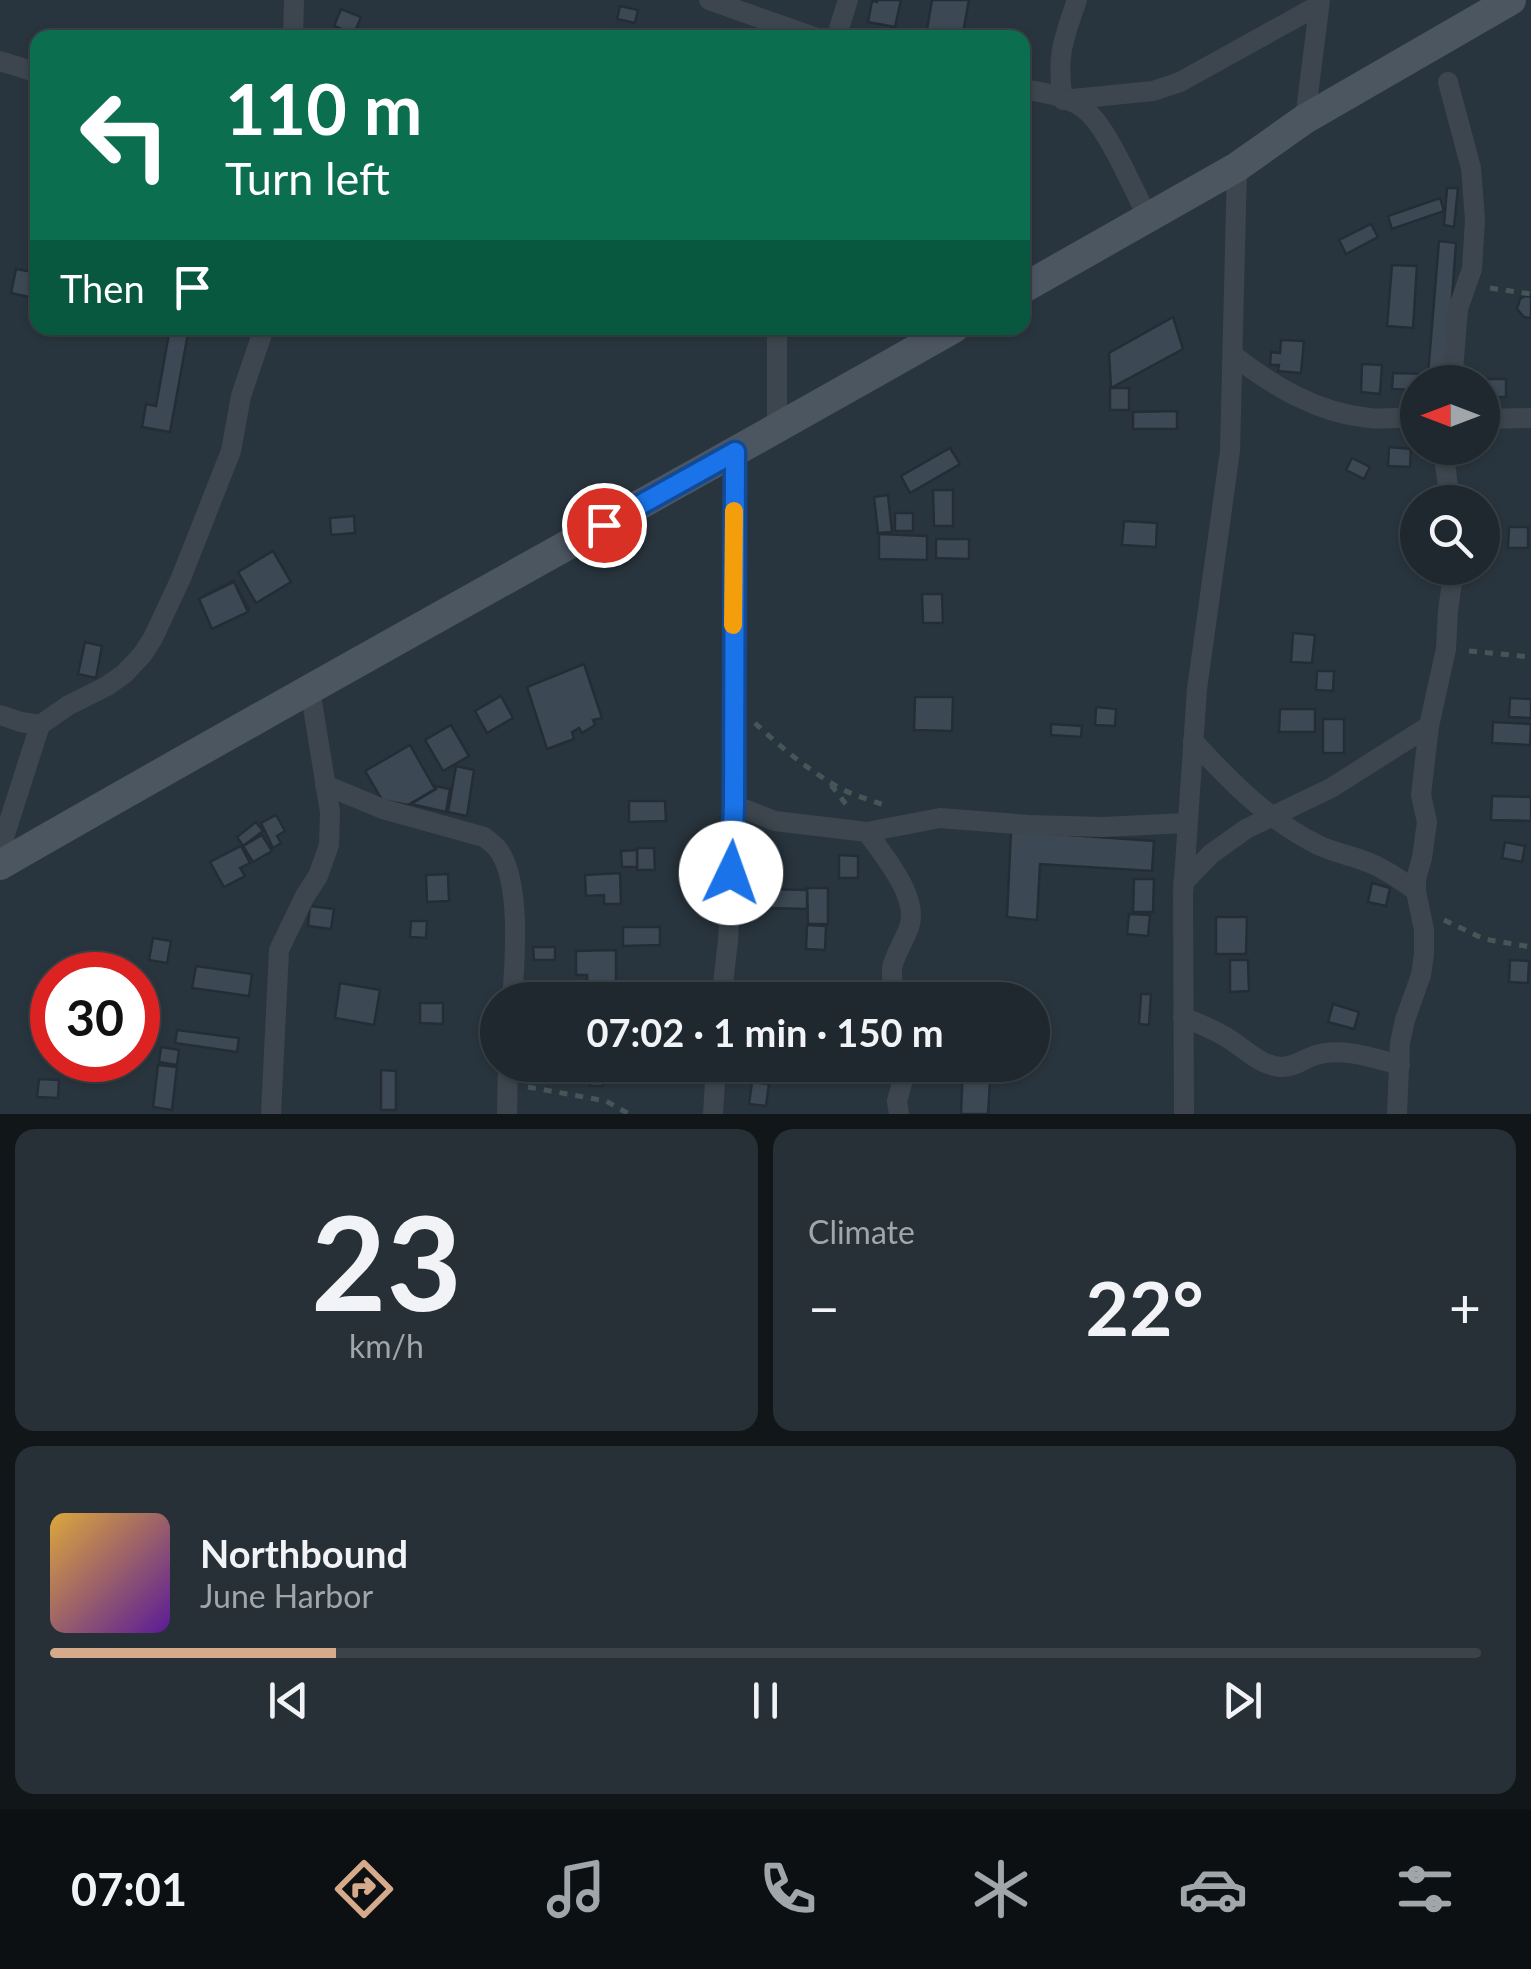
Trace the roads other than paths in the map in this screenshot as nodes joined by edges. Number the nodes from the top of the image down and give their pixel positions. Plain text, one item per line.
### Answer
1 (294, 0) edge
2 (709, 0) edge
3 (848, 0) edge
4 (1077, 0) edge
5 (1511, 0) edge
6 (1319, 3) edge
7 (294, 30) edge
8 (794, 30) edge
9 (839, 30) edge
10 (0, 61) edge
11 (30, 70) edge
12 (1448, 82) dead end
13 (1030, 90) edge
14 (1064, 100) junction
15 (1305, 119) junction
16 (1237, 166) junction
17 (1148, 218) junction
18 (1030, 284) edge
19 (262, 335) edge
20 (777, 335) edge
21 (942, 335) edge
22 (1232, 355) junction
23 (1453, 365) edge
24 (1400, 417) edge
25 (1531, 418) edge
26 (1500, 419) edge
27 (777, 428) junction
28 (735, 452) junction
29 (1452, 585) edge
30 (310, 689) junction
31 (0, 714) edge
32 (40, 725) junction
33 (1429, 726) junction
34 (1193, 741) junction
35 (326, 785) junction
36 (734, 805) junction
37 (1272, 817) junction
38 (1187, 823) junction
39 (867, 832) junction
40 (0, 850) edge
41 (0, 865) edge
42 (1184, 883) junction
43 (1417, 899) junction
44 (513, 982) edge
45 (723, 982) edge
46 (892, 982) edge
47 (1184, 1017) junction
48 (1400, 1066) junction
49 (508, 1082) edge
50 (715, 1082) edge
51 (902, 1082) edge
52 (271, 1114) edge
53 (507, 1114) edge
54 (713, 1114) edge
55 (899, 1114) edge
56 (1184, 1114) edge
57 (1398, 1114) edge

1 - 7 street
2 - 8 street
3 - 9 street
4 - 14 street
5 - 15 main road
6 - 14 street
6 - 15 street
10 - 11 street
12 - 23 street
13 - 14 street
14 - 17 street
15 - 16 main road
16 - 17 main road
16 - 22 street
17 - 18 main road
19 - 32 street
20 - 27 street
21 - 27 main road
22 - 24 street
22 - 34 street
25 - 26 street
27 - 28 main road
28 - 30 main road
28 - 36 street
29 - 33 street
30 - 35 street
30 - 41 main road
31 - 32 street
32 - 40 street
33 - 37 street
33 - 43 street
34 - 37 street
34 - 38 street
35 - 44 street
35 - 52 street
36 - 39 street
36 - 45 street
37 - 42 street
37 - 43 street
38 - 39 street
38 - 42 street
39 - 46 street
42 - 47 street
43 - 48 street
47 - 48 street
47 - 56 street
48 - 57 street
49 - 53 street
50 - 54 street
51 - 55 street

